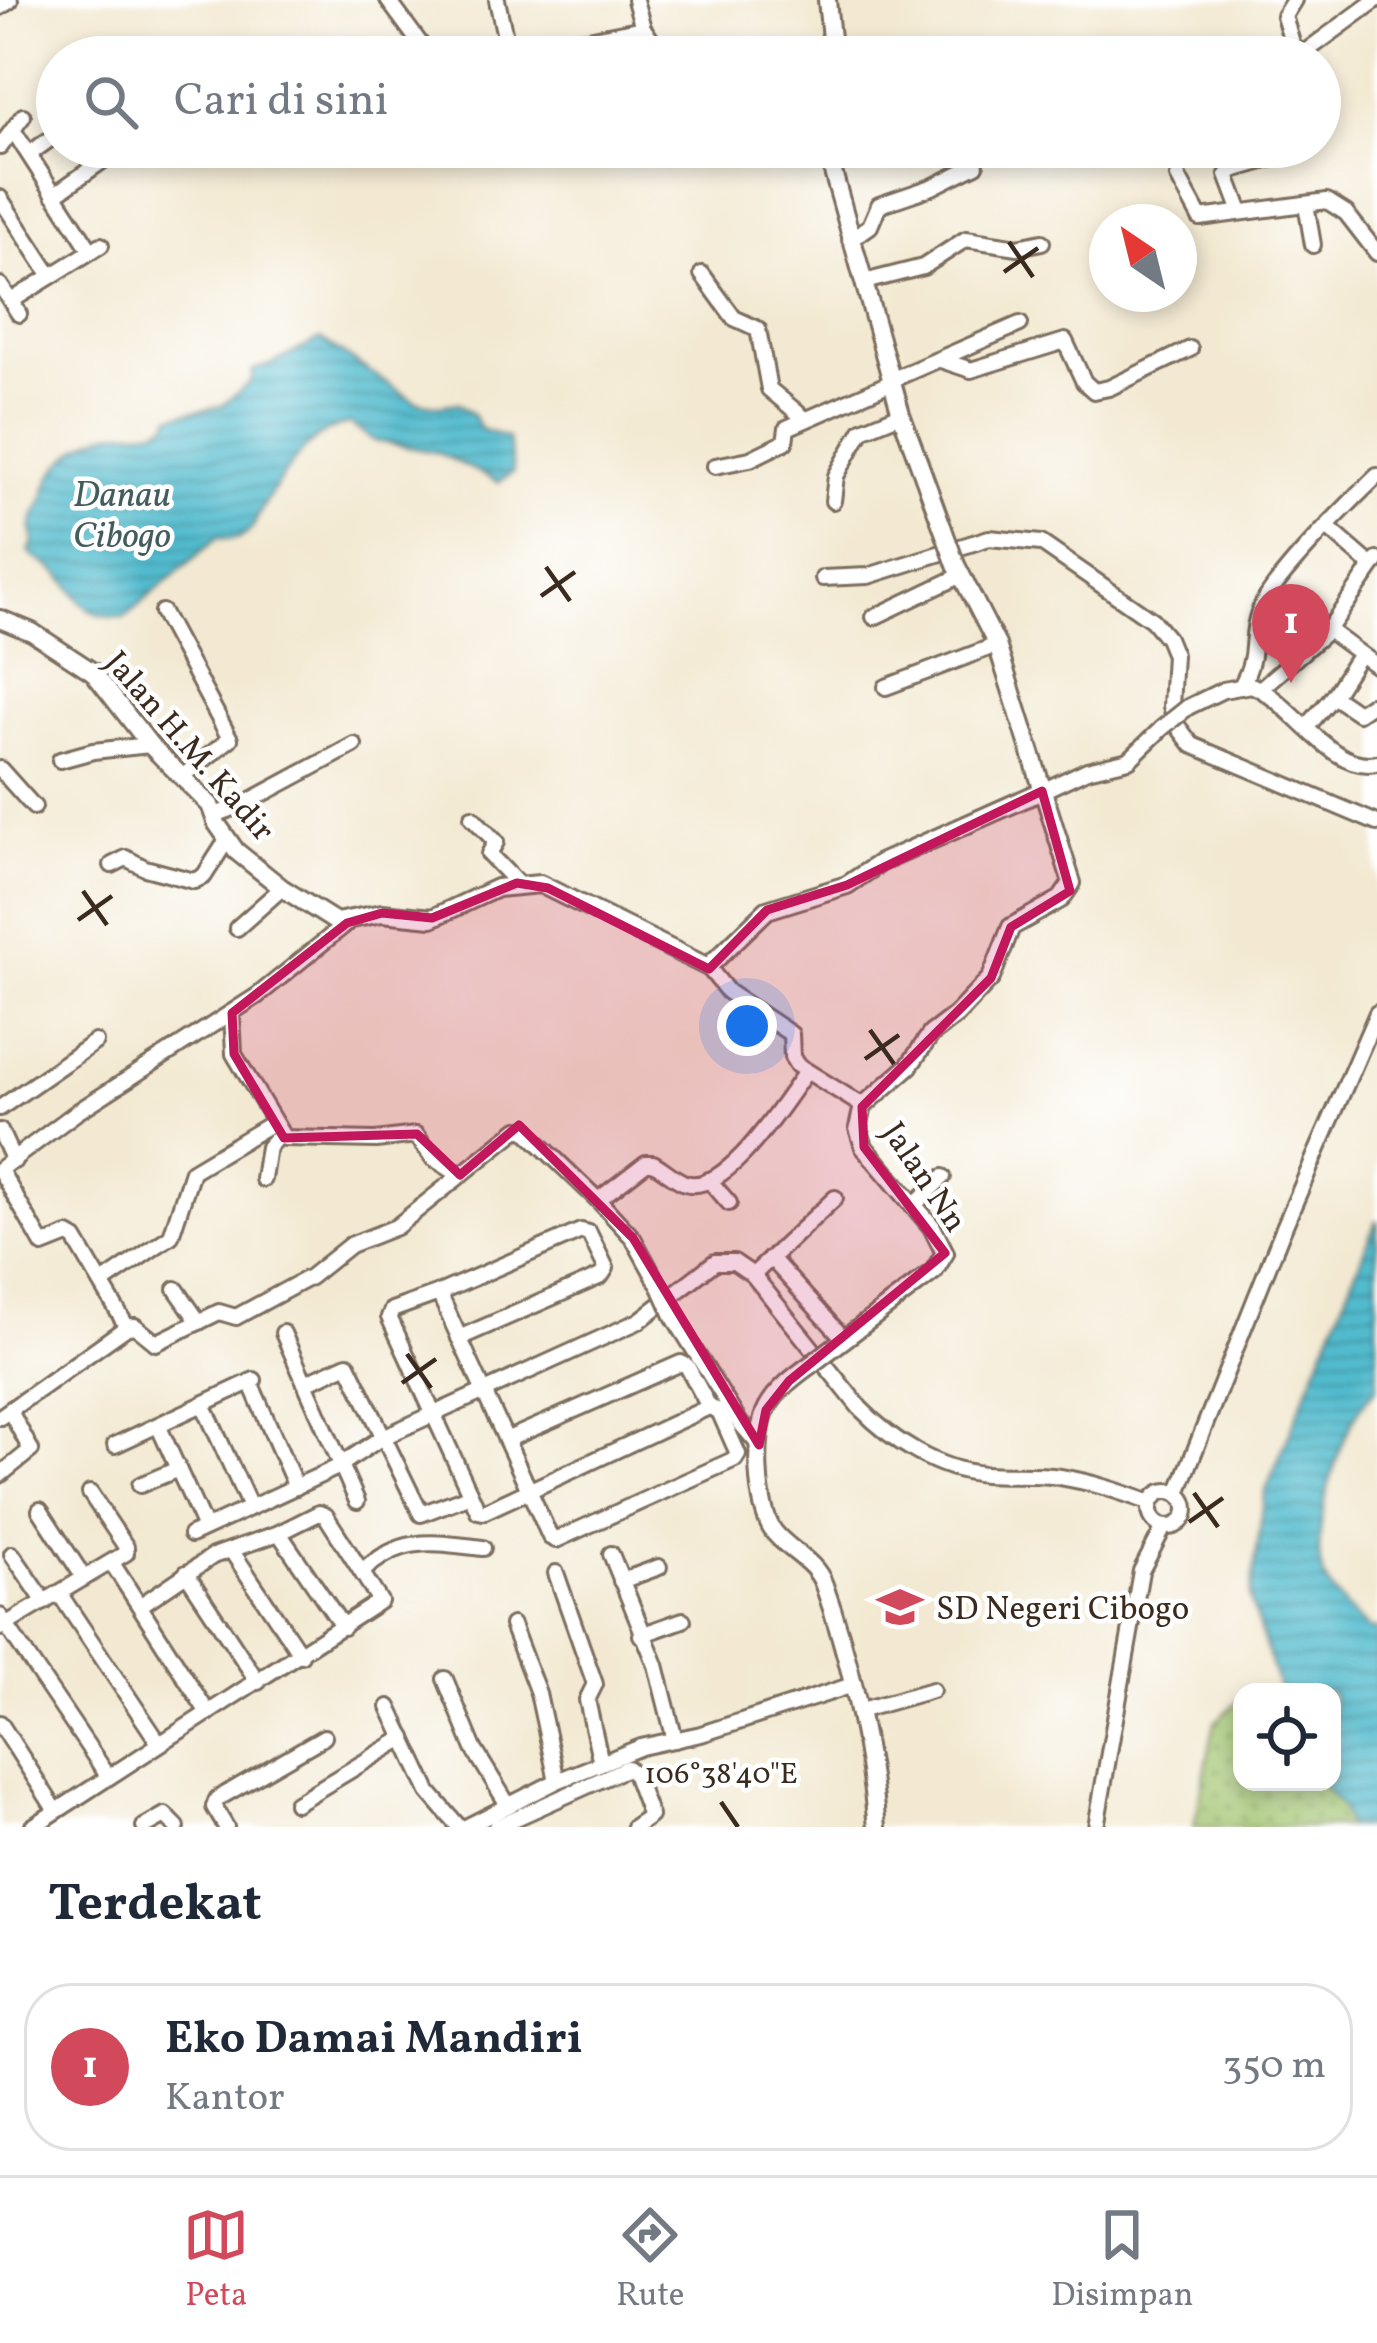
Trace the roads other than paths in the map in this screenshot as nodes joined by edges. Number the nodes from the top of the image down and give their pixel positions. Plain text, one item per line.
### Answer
1 (9, 0) edge
2 (388, 0) edge
3 (497, 0) edge
4 (635, 0) edge
5 (827, 0) edge
6 (1294, 0) edge
7 (1376, 0) edge
8 (0, 6) edge
9 (643, 28) junction
10 (415, 36) edge
11 (506, 36) edge
12 (603, 36) edge
13 (649, 36) edge
14 (831, 36) edge
15 (1290, 36) edge
16 (1327, 36) edge
17 (23, 116) dead end
18 (13, 130) junction
19 (0, 147) edge
20 (36, 149) edge
21 (29, 154) junction
22 (36, 165) edge
23 (38, 168) edge
24 (92, 168) edge
25 (831, 168) edge
26 (970, 168) edge
27 (1246, 168) edge
28 (1178, 178) dead end
29 (54, 195) junction
30 (0, 198) edge
31 (1306, 204) junction
32 (1241, 212) junction
33 (850, 240) junction
34 (1042, 242) dead end
35 (1313, 245) dead end
36 (1377, 253) edge
37 (702, 274) dead end
38 (51, 276) junction
39 (864, 282) junction
40 (0, 285) edge
41 (1020, 324) dead end
42 (1190, 349) dead end
43 (941, 360) junction
44 (892, 381) junction
45 (901, 414) junction
46 (805, 419) junction
47 (715, 466) dead end
48 (1377, 476) edge
49 (833, 501) dead end
50 (1327, 526) junction
51 (1374, 563) edge
52 (959, 570) junction
53 (823, 578) dead end
54 (162, 612) dead end
55 (874, 617) dead end
56 (0, 619) edge
57 (1328, 630) junction
58 (997, 645) junction
59 (1372, 660) edge
60 (1242, 684) junction
61 (886, 687) dead end
62 (1260, 689) junction
63 (1333, 696) junction
64 (1370, 705) dead end
65 (1306, 727) junction
66 (150, 745) junction
67 (354, 745) dead end
68 (60, 760) dead end
69 (1377, 763) edge
70 (0, 769) edge
71 (182, 777) junction
72 (1042, 791) junction
73 (34, 807) dead end
74 (214, 815) junction
75 (472, 817) dead end
76 (1377, 823) edge
77 (226, 840) junction
78 (112, 865) dead end
79 (518, 883) junction
80 (282, 889) junction
81 (347, 923) junction
82 (237, 928) dead end
83 (709, 968) junction
84 (232, 1013) junction
85 (1377, 1013) edge
86 (95, 1042) dead end
87 (806, 1072) junction
88 (863, 1106) junction
89 (0, 1108) edge
90 (277, 1128) junction
91 (0, 1131) edge
92 (5, 1167) edge
93 (460, 1175) junction
94 (943, 1177) dead end
95 (263, 1179) dead end
96 (709, 1180) junction
97 (835, 1198) dead end
98 (598, 1200) junction
99 (729, 1203) dead end
100 (914, 1206) junction
101 (771, 1258) junction
102 (752, 1275) junction
103 (102, 1283) junction
104 (176, 1289) dead end
105 (439, 1293) junction
106 (199, 1322) junction
107 (127, 1327) junction
108 (837, 1331) dead end
109 (283, 1333) dead end
110 (459, 1337) junction
111 (305, 1383) junction
112 (484, 1391) junction
113 (203, 1404) junction
114 (710, 1407) junction
115 (5, 1414) edge
116 (432, 1414) junction
117 (158, 1425) junction
118 (381, 1438) junction
119 (506, 1440) junction
120 (115, 1444) dead end
121 (759, 1445) junction
122 (341, 1464) junction
123 (178, 1469) junction
124 (0, 1475) edge
125 (140, 1485) dead end
126 (296, 1486) junction
127 (529, 1490) junction
128 (90, 1493) dead end
129 (1178, 1493) junction
130 (468, 1496) junction
131 (357, 1501) dead end
132 (1151, 1503) junction
133 (250, 1508) junction
134 (40, 1510) dead end
135 (1164, 1527) junction
136 (279, 1533) junction
137 (483, 1548) dead end
138 (231, 1550) junction
139 (12, 1554) dead end
140 (611, 1554) dead end
141 (112, 1563) junction
142 (659, 1568) dead end
143 (362, 1572) junction
144 (185, 1573) junction
145 (556, 1573) dead end
146 (84, 1578) junction
147 (621, 1581) junction
148 (52, 1598) junction
149 (141, 1605) junction
150 (683, 1620) dead end
151 (2, 1623) edge
152 (512, 1625) dead end
153 (343, 1627) junction
154 (641, 1635) junction
155 (302, 1655) junction
156 (445, 1679) dead end
157 (258, 1682) junction
158 (853, 1685) junction
159 (932, 1690) dead end
160 (389, 1707) dead end
161 (858, 1711) junction
162 (208, 1713) junction
163 (0, 1723) edge
164 (324, 1737) dead end
165 (404, 1738) junction
166 (675, 1740) junction
167 (158, 1743) junction
168 (602, 1762) junction
169 (109, 1776) junction
170 (557, 1781) junction
171 (296, 1803) dead end
172 (508, 1805) junction
173 (56, 1811) junction
174 (32, 1827) edge
175 (144, 1827) edge
176 (177, 1827) edge
177 (226, 1827) edge
178 (462, 1827) edge
179 (496, 1827) edge
180 (634, 1827) edge
181 (877, 1827) edge
182 (1096, 1827) edge

1 - 8 street
2 - 10 street
3 - 11 street
4 - 9 street
5 - 14 street
6 - 15 street
7 - 16 street
9 - 12 street
9 - 13 street
17 - 18 street
18 - 19 street
18 - 21 street
20 - 21 street
21 - 22 street
23 - 29 street
24 - 29 street
25 - 33 street, Jalan Nn
26 - 33 street
27 - 32 street
28 - 32 street
29 - 38 street
30 - 38 street
31 - 32 street
31 - 35 street
31 - 36 street
33 - 39 street, Jalan Nn
34 - 39 street
37 - 46 street
38 - 40 street
39 - 44 street, Jalan Nn
41 - 43 street
42 - 43 street
43 - 44 street
44 - 45 street, Jalan Nn
44 - 46 street
45 - 49 street
45 - 52 street, Jalan Nn, bridge
46 - 47 street
48 - 50 street
50 - 51 street
50 - 60 street
51 - 57 street
52 - 55 street
52 - 58 street, Jalan Nn
53 - 76 street
54 - 71 street
56 - 66 street, Jalan H.M. Kadir
57 - 59 street
57 - 62 street
58 - 61 street
58 - 72 street, Jalan Nn
59 - 63 street
60 - 62 street
60 - 72 street, bridge
62 - 65 street
63 - 64 street
63 - 65 street
65 - 69 street
66 - 68 street
66 - 71 street, Jalan H.M. Kadir
67 - 74 street
70 - 73 street
71 - 74 street, Jalan H.M. Kadir
72 - 83 street
72 - 88 street, Jalan Nn
74 - 77 street, Jalan H.M. Kadir
75 - 79 street
77 - 78 street
77 - 80 street, Jalan H.M. Kadir
79 - 81 street
79 - 83 street
80 - 81 street, Jalan H.M. Kadir
80 - 82 street
81 - 84 street
83 - 87 street
84 - 90 street
84 - 92 street
85 - 129 street
86 - 89 street
87 - 88 street
87 - 96 street
88 - 100 street, Jalan Nn
90 - 93 street
90 - 95 street
90 - 103 street
91 - 92 street
92 - 103 street
93 - 98 street
93 - 106 street
94 - 100 street
96 - 98 street
96 - 99 street
97 - 101 street
98 - 121 street, bridge
100 - 121 street, Jalan Nn, bridge
101 - 102 street
101 - 108 street
102 - 112 street
102 - 132 street
103 - 107 street
104 - 106 street
105 - 110 street
105 - 110 street
105 - 116 street
106 - 107 street
107 - 115 street
109 - 111 street
110 - 112 street
111 - 118 street
111 - 122 street
112 - 116 street
112 - 119 street
113 - 117 street
113 - 126 street
113 - 133 street
114 - 119 street
114 - 127 street
114 - 127 street
115 - 124 street
116 - 118 street
116 - 130 street
117 - 120 street
117 - 123 street
118 - 122 street
118 - 130 street
119 - 127 street
121 - 158 street, Jalan Nn
122 - 126 street
122 - 131 street
123 - 125 street
123 - 133 street
126 - 133 street
127 - 130 street
128 - 141 street
129 - 132 street
129 - 135 street
132 - 135 street
134 - 146 street
135 - 182 street
136 - 138 street
136 - 143 street
136 - 153 street
137 - 143 street
138 - 144 street
138 - 155 street
139 - 148 street
140 - 147 street
141 - 146 street
141 - 149 street
142 - 147 street
143 - 153 street
144 - 149 street
144 - 157 street
145 - 168 street
146 - 148 street
147 - 154 street
148 - 151 street
148 - 167 street
149 - 162 street
150 - 154 street
151 - 169 street
152 - 170 street
153 - 155 street
154 - 166 street
155 - 157 street
156 - 172 street
157 - 162 street
158 - 161 street, Jalan Nn
158 - 166 street
159 - 161 street
160 - 165 street
161 - 181 street, Jalan Nn
162 - 167 street
163 - 173 street
164 - 177 street
165 - 171 street
165 - 178 street
166 - 168 street
167 - 169 street
168 - 170 street
169 - 173 street
170 - 172 street
172 - 178 street
173 - 174 street
175 - 176 street
179 - 180 street

